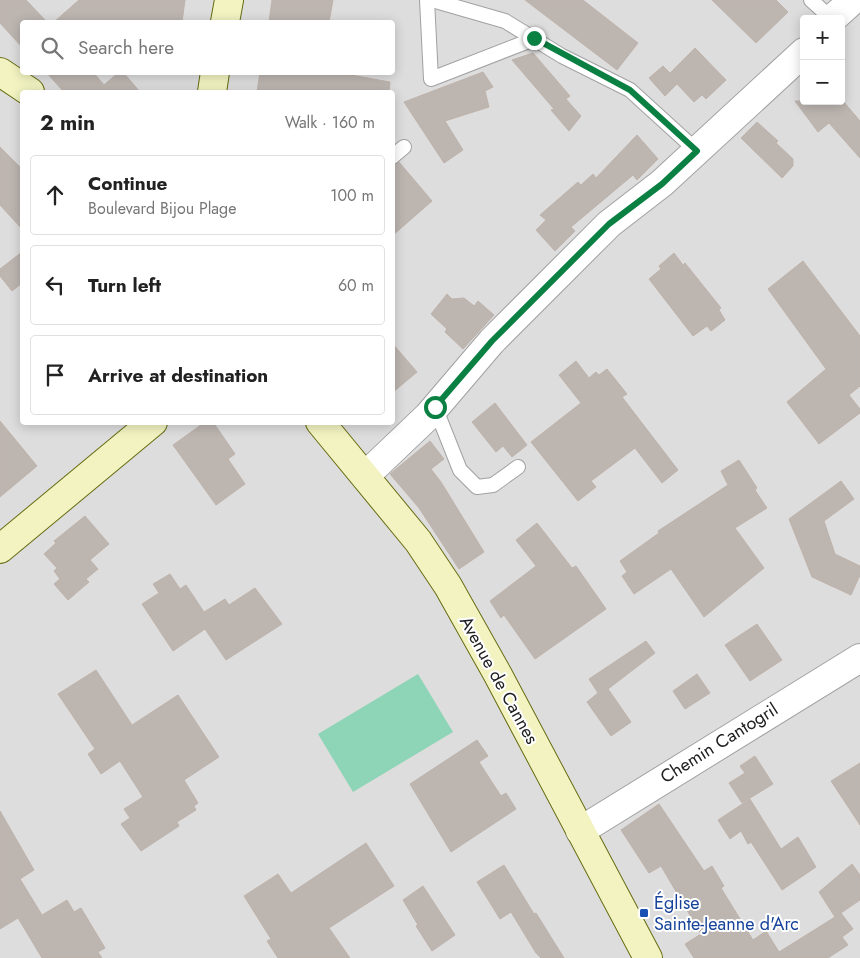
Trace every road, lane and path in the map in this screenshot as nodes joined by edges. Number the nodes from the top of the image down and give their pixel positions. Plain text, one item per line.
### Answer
1 (229, 0) edge
2 (427, 0) edge
3 (432, 0) edge
4 (811, 0) edge
5 (853, 0) edge
6 (828, 15) edge
7 (836, 15) edge
8 (224, 20) edge
9 (534, 38) junction
10 (800, 56) edge
11 (215, 75) edge
12 (212, 90) edge
13 (706, 142) junction
14 (404, 147) dead end
15 (395, 154) edge
16 (435, 407) junction
17 (149, 425) edge
18 (322, 425) edge
19 (518, 467) dead end
20 (365, 476) junction
21 (0, 549) edge
22 (860, 658) edge
23 (580, 831) junction
24 (648, 958) edge

1 - 8 main road
2 - 9 lane
3 - 9 lane
4 - 6 lane
5 - 7 street
9 - 13 lane
10 - 13 street
11 - 12 main road
13 - 16 street
14 - 15 lane
16 - 19 lane
16 - 20 street
17 - 21 main road
18 - 20 main road, Avenue de Cannes
20 - 23 main road, Avenue de Cannes
22 - 23 street, Chemin Cantogril
23 - 24 main road, Avenue de Cannes

